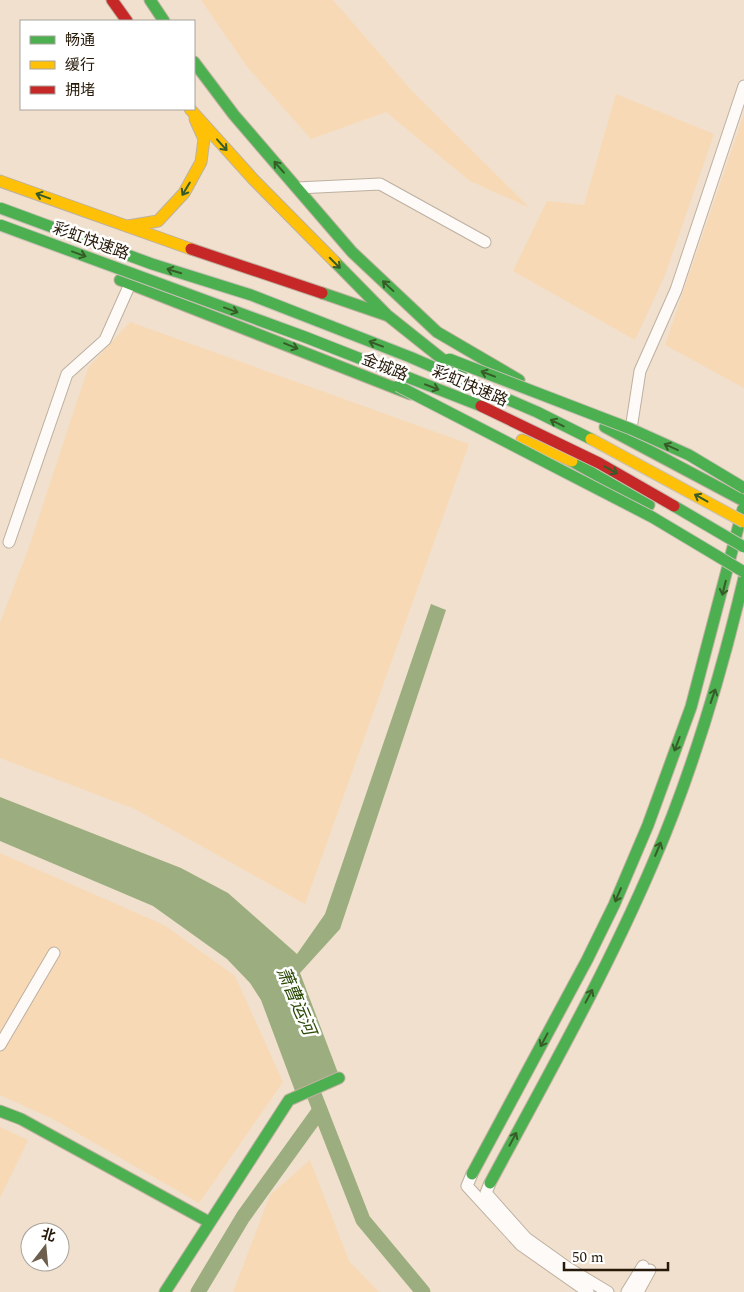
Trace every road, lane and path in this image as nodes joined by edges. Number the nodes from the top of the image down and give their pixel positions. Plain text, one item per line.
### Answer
1 (112, 0) edge
2 (150, 0) edge
3 (126, 20) edge
4 (163, 20) edge
5 (195, 63) edge
6 (744, 86) edge
7 (191, 110) edge
8 (0, 181) edge
9 (297, 188) junction
10 (0, 208) edge
11 (0, 225) edge
12 (125, 226) junction
13 (0, 235) edge
14 (485, 242) dead end
15 (130, 284) junction
16 (251, 295) junction
17 (387, 315) junction
18 (437, 332) junction
19 (305, 337) junction
20 (631, 429) junction
21 (572, 461) junction
22 (744, 488) edge
23 (744, 500) edge
24 (744, 507) edge
25 (744, 522) edge
26 (9, 542) dead end
27 (744, 546) edge
28 (733, 553) junction
29 (744, 560) edge
30 (744, 572) edge
31 (744, 578) edge
32 (54, 953) dead end
33 (0, 1045) edge
34 (339, 1078) dead end
35 (0, 1110) edge
36 (472, 1174) joint
37 (490, 1182) joint
38 (208, 1222) junction
39 (165, 1292) edge
40 (588, 1292) edge
41 (608, 1292) edge
42 (627, 1292) edge
43 (638, 1292) edge

1 - 3 main road
2 - 4 main road
9 -> 5 main road
6 - 20 street
7 -> 12 main road
7 -> 17 main road
12 -> 8 main road
9 - 14 street
18 -> 9 main road
16 -> 10 main road, 彩虹快速路, bridge
11 -> 19 main road, 彩虹快速路, bridge
12 - 17 main road
13 - 15 main road, 金城路
15 -> 21 main road, 金城路
15 - 26 street
20 -> 16 main road, bridge
25 -> 16 main road, 彩虹快速路, bridge
17 - 18 main road
17 - 21 main road
18 - 23 main road
19 -> 27 main road, 彩虹快速路, bridge
19 - 30 main road, bridge
22 -> 20 main road, bridge
21 - 28 main road, 金城路
24 - 28 main road
28 - 29 main road, 金城路
28 -> 36 main road
37 -> 31 main road
32 - 33 street
34 - 38 main road
35 - 38 main road
36 - 40 street
37 - 41 street
38 - 39 main road
42 - 43 street

